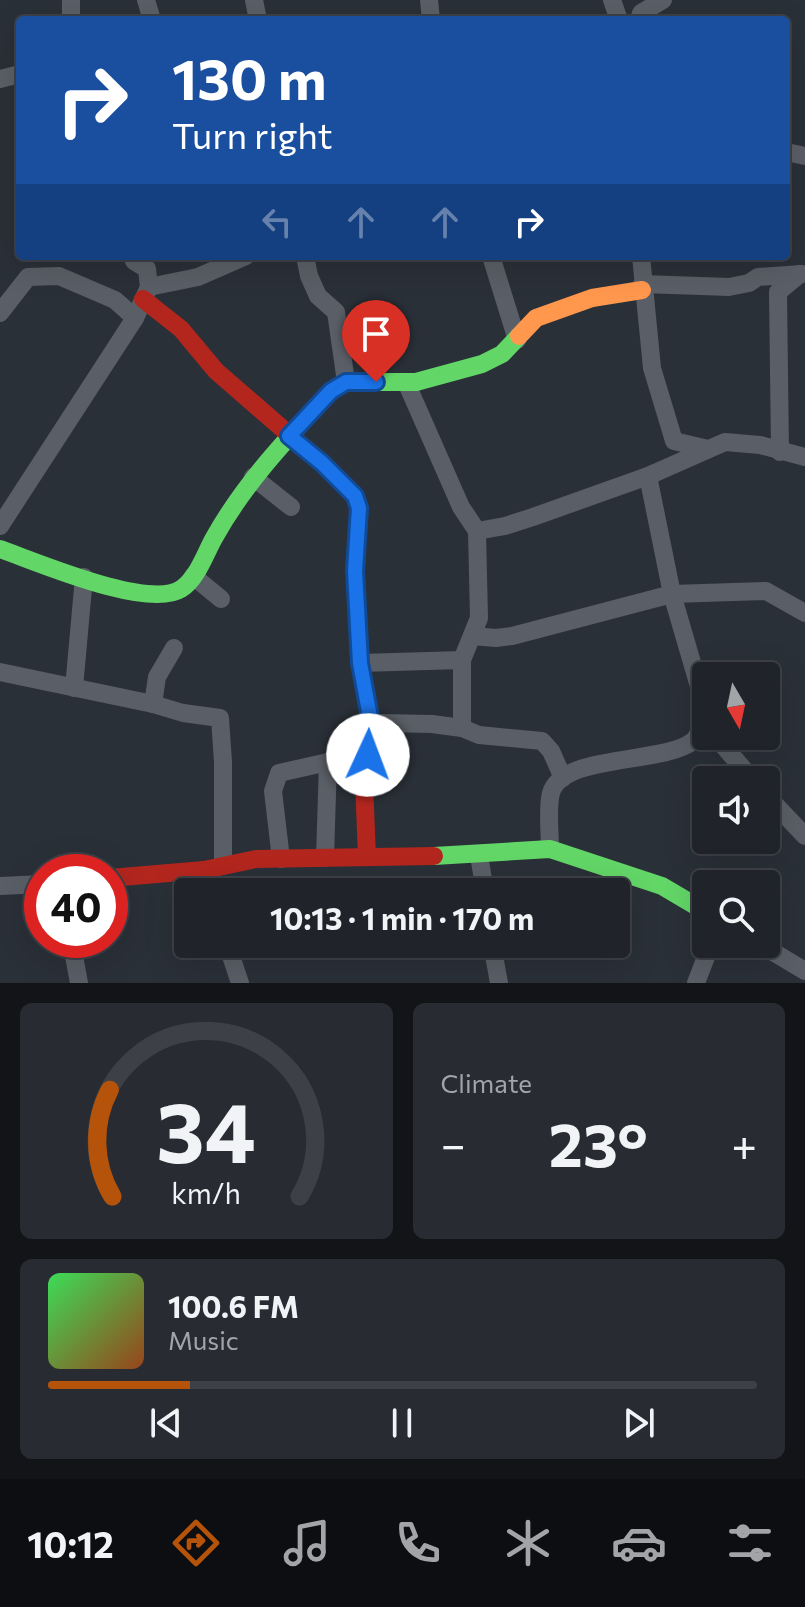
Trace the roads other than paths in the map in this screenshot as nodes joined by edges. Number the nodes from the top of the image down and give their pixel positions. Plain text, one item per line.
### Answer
1 (663, 0) edge
2 (640, 16) edge
3 (134, 260) edge
4 (306, 260) edge
5 (492, 260) edge
6 (641, 260) edge
7 (216, 262) edge
8 (803, 274) edge
9 (642, 287) junction
10 (146, 293) junction
11 (0, 313) edge
12 (135, 318) junction
13 (517, 340) junction
14 (346, 382) junction
15 (406, 382) junction
16 (289, 436) junction
17 (708, 449) junction
18 (780, 452) junction
19 (805, 457) edge
20 (648, 476) junction
21 (253, 477) junction
22 (291, 507) dead end
23 (0, 526) edge
24 (477, 531) junction
25 (0, 549) edge
26 (193, 576) junction
27 (84, 577) junction
28 (672, 594) junction
29 (221, 599) dead end
30 (805, 613) edge
31 (472, 636) junction
32 (174, 648) dead end
33 (462, 660) junction
34 (692, 662) edge
35 (360, 663) junction
36 (0, 672) edge
37 (74, 688) junction
38 (153, 704) junction
39 (372, 728) junction
40 (462, 728) junction
41 (692, 742) edge
42 (727, 750) edge
43 (328, 762) junction
44 (741, 766) edge
45 (563, 778) junction
46 (780, 810) edge
47 (805, 836) edge
48 (550, 849) junction
49 (479, 855) junction
50 (367, 857) junction
51 (325, 858) junction
52 (281, 859) junction
53 (213, 868) junction
54 (128, 876) edge
55 (212, 878) edge
56 (483, 878) edge
57 (24, 885) edge
58 (0, 886) edge
59 (692, 904) edge
60 (805, 947) edge
61 (780, 956) edge
62 (74, 958) edge
63 (232, 958) edge
64 (495, 958) edge
65 (706, 958) edge
66 (800, 968) edge
67 (79, 983) edge
68 (240, 983) edge
69 (499, 983) edge
70 (696, 983) edge

1 - 2 street
3 - 10 street
4 - 14 street
5 - 13 street
6 - 9 street
7 - 10 street
8 - 9 street
8 - 18 street
9 - 13 street
9 - 17 street
10 - 12 street
10 - 16 street
11 - 12 street
12 - 23 street
13 - 15 street
14 - 15 street
14 - 16 street
15 - 24 street
16 - 21 street
16 - 35 street
17 - 18 street
17 - 20 street
18 - 19 street
20 - 24 street
20 - 28 street
21 - 22 street
21 - 26 street
24 - 31 street
25 - 27 street
26 - 27 street
26 - 29 street
27 - 37 street
28 - 30 street
28 - 31 street
28 - 34 street
31 - 33 street
32 - 38 street
33 - 35 street
33 - 40 street
35 - 39 street
36 - 37 street
37 - 38 street
38 - 53 street
39 - 40 street
39 - 43 street
39 - 50 street
40 - 45 street
41 - 45 street
42 - 44 street
43 - 51 street
43 - 52 street
45 - 48 street
46 - 47 street
48 - 49 street
48 - 59 street
49 - 50 street
49 - 56 street
50 - 51 street
51 - 52 street
52 - 53 street
53 - 54 street
53 - 55 street
57 - 58 street
60 - 66 street
61 - 66 street
62 - 67 street
63 - 68 street
64 - 69 street
65 - 70 street

